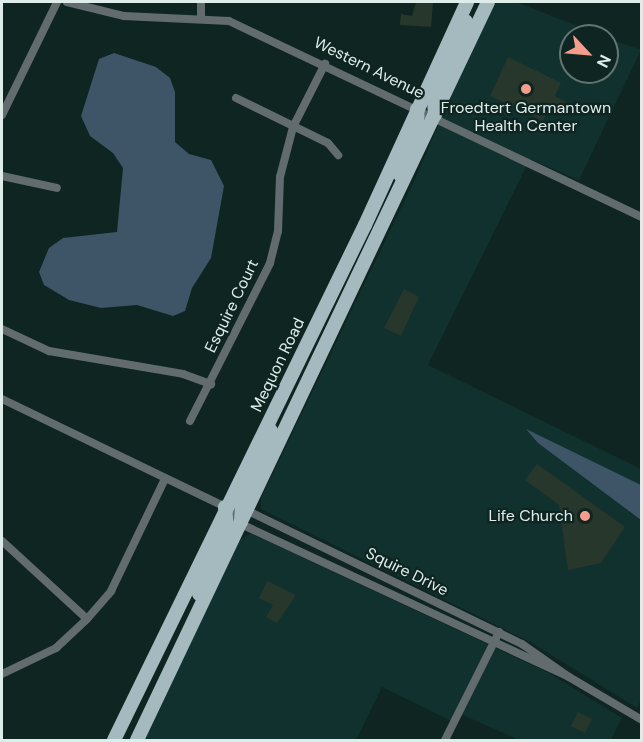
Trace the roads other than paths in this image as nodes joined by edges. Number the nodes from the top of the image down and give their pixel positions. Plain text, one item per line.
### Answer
1 (57, 2) edge
2 (67, 2) edge
3 (201, 2) edge
4 (468, 2) edge
5 (488, 2) edge
6 (201, 17) junction
7 (325, 64) junction
8 (236, 98) dead end
9 (417, 109) junction
10 (2, 115) edge
11 (436, 118) junction
12 (293, 127) junction
13 (338, 155) dead end
14 (2, 176) edge
15 (57, 188) dead end
16 (392, 209) junction
17 (642, 217) edge
18 (362, 230) junction
19 (379, 237) junction
20 (2, 329) edge
21 (211, 384) junction
22 (2, 399) edge
23 (278, 403) junction
24 (190, 421) dead end
25 (165, 479) junction
26 (225, 507) junction
27 (244, 510) junction
28 (241, 524) junction
29 (2, 541) edge
30 (87, 619) junction
31 (499, 632) junction
32 (188, 633) junction
33 (494, 643) junction
34 (2, 674) edge
35 (569, 677) junction
36 (640, 716) edge
37 (114, 741) edge
38 (137, 741) edge
39 (446, 741) edge

1 - 10 street
2 - 6 street, Western Avenue
3 - 6 street
4 - 9 main road, Mequon Road
4 - 11 main road
5 - 11 main road
6 - 7 street, Western Avenue
7 - 9 street, Western Avenue
7 - 12 street, Esquire Court
8 - 12 street
9 - 11 street, Western Avenue
9 - 16 main road
9 - 18 main road, Mequon Road
11 - 16 main road
11 - 17 street, Western Avenue
12 - 13 street
12 - 21 street, Esquire Court
14 - 15 street
16 - 19 main road
18 - 19 main road
18 - 23 main road, Mequon Road
19 - 27 main road
20 - 21 street
21 - 24 street, Esquire Court
22 - 25 street, Squire Drive
23 - 26 main road, Mequon Road
23 - 27 main road
25 - 26 street, Squire Drive
25 - 30 street
26 - 27 street, Squire Drive
26 - 28 street, Squire Drive
26 - 32 main road
26 - 37 main road, Mequon Road
27 - 28 main road
27 - 31 street, Squire Drive
28 - 32 main road
28 - 33 street, Squire Drive
29 - 30 street
30 - 34 street
31 - 33 street
31 - 35 street, Squire Drive
32 - 38 main road
33 - 35 street, Squire Drive
33 - 39 street
35 - 36 street, Squire Drive

